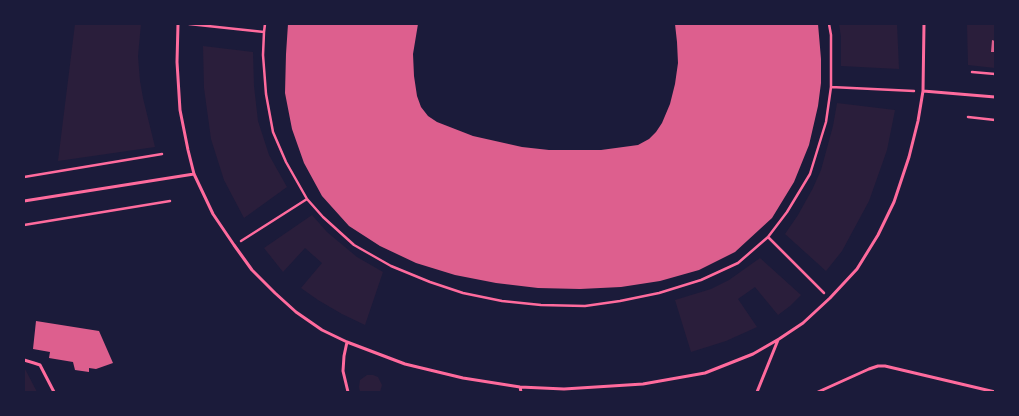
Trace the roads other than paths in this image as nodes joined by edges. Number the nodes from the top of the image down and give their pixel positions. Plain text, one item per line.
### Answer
1 (178, 24) edge
2 (924, 24) edge
3 (923, 91) junction
4 (995, 97) edge
5 (194, 174) junction
6 (24, 201) edge
7 (779, 339) junction
8 (347, 342) junction
9 (24, 360) edge
10 (520, 386) junction
11 (54, 392) edge
12 (348, 392) edge
13 (521, 392) edge
14 (757, 392) edge
15 (818, 392) edge
16 (995, 392) edge

1 - 5 lane
2 - 3 lane
3 - 4 lane
3 - 7 lane
5 - 6 lane
5 - 8 lane
7 - 10 lane
7 - 14 lane
8 - 10 lane
8 - 12 lane
9 - 11 lane
10 - 13 lane
15 - 16 lane

